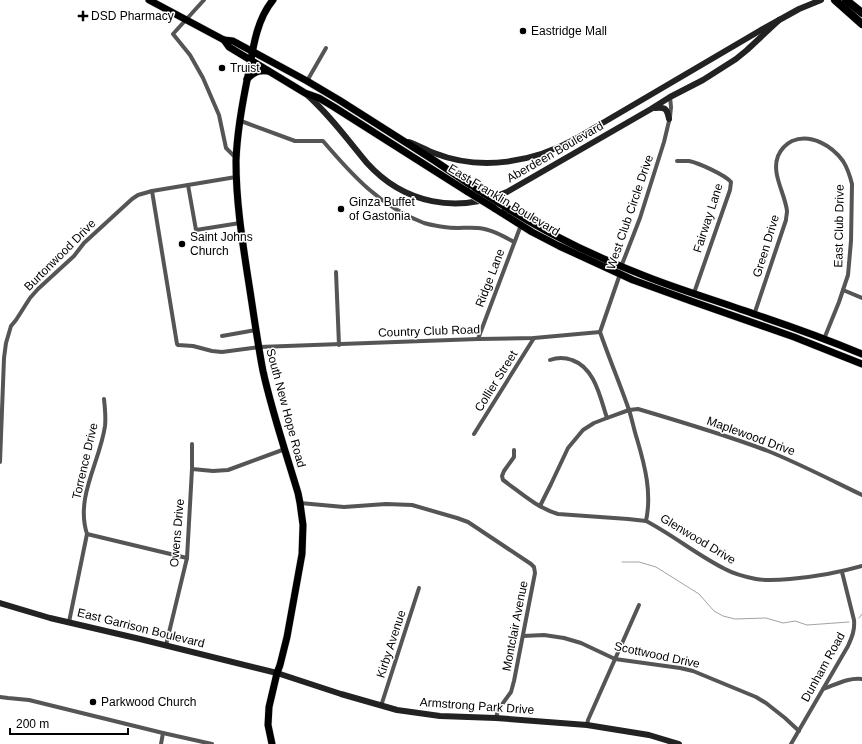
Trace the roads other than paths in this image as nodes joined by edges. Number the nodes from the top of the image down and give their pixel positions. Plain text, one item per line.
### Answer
1 (149, 0) edge
2 (204, 0) edge
3 (273, 0) edge
4 (821, 0) edge
5 (834, 0) edge
6 (846, 0) edge
7 (862, 13) edge
8 (186, 20) junction
9 (779, 20) junction
10 (862, 24) edge
11 (224, 40) junction
12 (326, 48) dead end
13 (253, 52) junction
14 (251, 60) junction
15 (271, 72) junction
16 (247, 79) junction
17 (307, 81) junction
18 (305, 93) junction
19 (670, 97) junction
20 (651, 109) junction
21 (669, 118) junction
22 (241, 121) junction
23 (391, 133) junction
24 (236, 159) junction
25 (677, 161) dead end
26 (777, 175) joint
27 (236, 177) junction
28 (188, 185) junction
29 (152, 191) junction
30 (240, 223) junction
31 (521, 225) junction
32 (514, 242) junction
33 (621, 270) junction
34 (336, 272) dead end
35 (843, 290) junction
36 (694, 294) junction
37 (862, 298) edge
38 (755, 314) junction
39 (752, 322) junction
40 (256, 330) junction
41 (600, 332) junction
42 (222, 336) dead end
43 (534, 338) junction
44 (478, 339) junction
45 (824, 339) junction
46 (339, 345) junction
47 (259, 347) junction
48 (862, 354) edge
49 (2, 358) edge
50 (550, 360) dead end
51 (862, 364) edge
52 (104, 399) dead end
53 (629, 410) junction
54 (607, 418) junction
55 (474, 434) dead end
56 (192, 444) dead end
57 (285, 449) junction
58 (514, 450) dead end
59 (0, 462) edge
60 (192, 469) junction
61 (862, 495) edge
62 (300, 503) junction
63 (540, 506) junction
64 (646, 521) junction
65 (87, 534) junction
66 (187, 558) junction
67 (862, 566) edge
68 (842, 572) junction
69 (419, 588) dead end
70 (0, 603) edge
71 (639, 605) dead end
72 (70, 622) junction
73 (523, 636) junction
74 (166, 646) junction
75 (615, 659) junction
76 (277, 673) junction
77 (862, 680) edge
78 (822, 689) junction
79 (0, 698) edge
80 (381, 706) junction
81 (496, 718) junction
82 (587, 725) junction
83 (799, 731) junction
84 (163, 733) junction
85 (202, 743) edge
86 (161, 744) edge
87 (212, 744) edge
88 (272, 744) edge
89 (679, 744) edge
90 (791, 744) edge

1 - 8 main road, East Franklin Boulevard
2 - 8 street
3 - 13 main road, South New Hope Road
4 - 9 main road, Aberdeen Boulevard
5 - 10 highway
6 - 7 highway
8 - 11 main road, East Franklin Boulevard
8 - 24 street
9 - 19 main road, Aberdeen Boulevard
9 - 23 main road, Aberdeen Boulevard
11 - 13 main road, East Franklin Boulevard
11 - 14 main road, East Franklin Boulevard
12 - 17 street
13 - 14 main road, South New Hope Road
13 - 17 main road, East Franklin Boulevard
14 - 15 main road, East Franklin Boulevard
14 - 16 main road, South New Hope Road
15 - 16 main road
15 - 18 main road, East Franklin Boulevard
16 - 22 main road, South New Hope Road
17 - 23 main road, East Franklin Boulevard
18 - 20 main road, Aberdeen Boulevard
18 - 31 main road, East Franklin Boulevard, bridge
19 - 20 main road, Aberdeen Boulevard
19 - 21 street, West Club Circle Drive
20 - 21 main road
21 - 33 street, West Club Circle Drive
22 - 24 main road, South New Hope Road
22 - 32 street
23 - 33 main road, East Franklin Boulevard, bridge
24 - 27 main road, South New Hope Road
25 - 36 street, Fairway Lane
26 - 35 street, East Club Drive
26 - 38 street, Green Drive
27 - 28 street, Burtonwood Drive
27 - 30 main road, South New Hope Road
28 - 29 street, Burtonwood Drive
28 - 30 street
29 - 47 street, Country Club Road
29 - 49 street, Burtonwood Drive
30 - 40 main road, South New Hope Road
31 - 32 street, Ridge Lane
31 - 33 main road, East Franklin Boulevard
32 - 44 street, Ridge Lane
33 - 36 main road, East Franklin Boulevard
33 - 39 main road, East Franklin Boulevard
33 - 41 street, West Club Circle Drive
34 - 46 street
35 - 37 street
35 - 45 street, East Club Drive
36 - 38 main road, East Franklin Boulevard
38 - 39 street, Green Drive
38 - 45 main road, East Franklin Boulevard
39 - 51 main road, East Franklin Boulevard
40 - 42 street
40 - 47 main road, South New Hope Road
41 - 43 street, Country Club Road
41 - 53 street, Glenwood Drive
43 - 44 street, Country Club Road
43 - 55 street, Collier Street
44 - 46 street, Country Club Road
45 - 48 main road, East Franklin Boulevard
46 - 47 street, Country Club Road
47 - 57 main road, South New Hope Road
49 - 59 street, Burtonwood Drive
50 - 54 street
52 - 65 street, Torrence Drive
53 - 54 street
53 - 61 street, Maplewood Drive
53 - 64 street, Glenwood Drive
54 - 63 street
56 - 60 street, Owens Drive
57 - 60 street
57 - 62 main road, South New Hope Road
58 - 63 street
60 - 66 street, Owens Drive
62 - 73 street, Montclair Avenue
62 - 76 main road, South New Hope Road
63 - 64 street
64 - 68 street, Glenwood Drive
65 - 66 street
65 - 72 street, Torrence Drive
66 - 74 street, Owens Drive
67 - 68 street, Glenwood Drive
68 - 78 street, Dunham Road
69 - 80 street, Kirby Avenue
70 - 72 main road, East Garrison Boulevard
71 - 75 street
72 - 74 main road, East Garrison Boulevard
73 - 75 street, Scottwood Drive
73 - 81 street, Montclair Avenue
74 - 76 main road, East Garrison Boulevard
75 - 82 street
75 - 83 street, Scottwood Drive
76 - 80 main road, Armstrong Park Drive
76 - 88 main road, South New Hope Road
77 - 78 street
78 - 83 street, Dunham Road
79 - 84 street
80 - 81 main road, Armstrong Park Drive
81 - 82 main road, Armstrong Park Drive
82 - 89 main road, Armstrong Park Drive
83 - 90 street, Dunham Road
84 - 85 street
84 - 86 street
85 - 87 street

